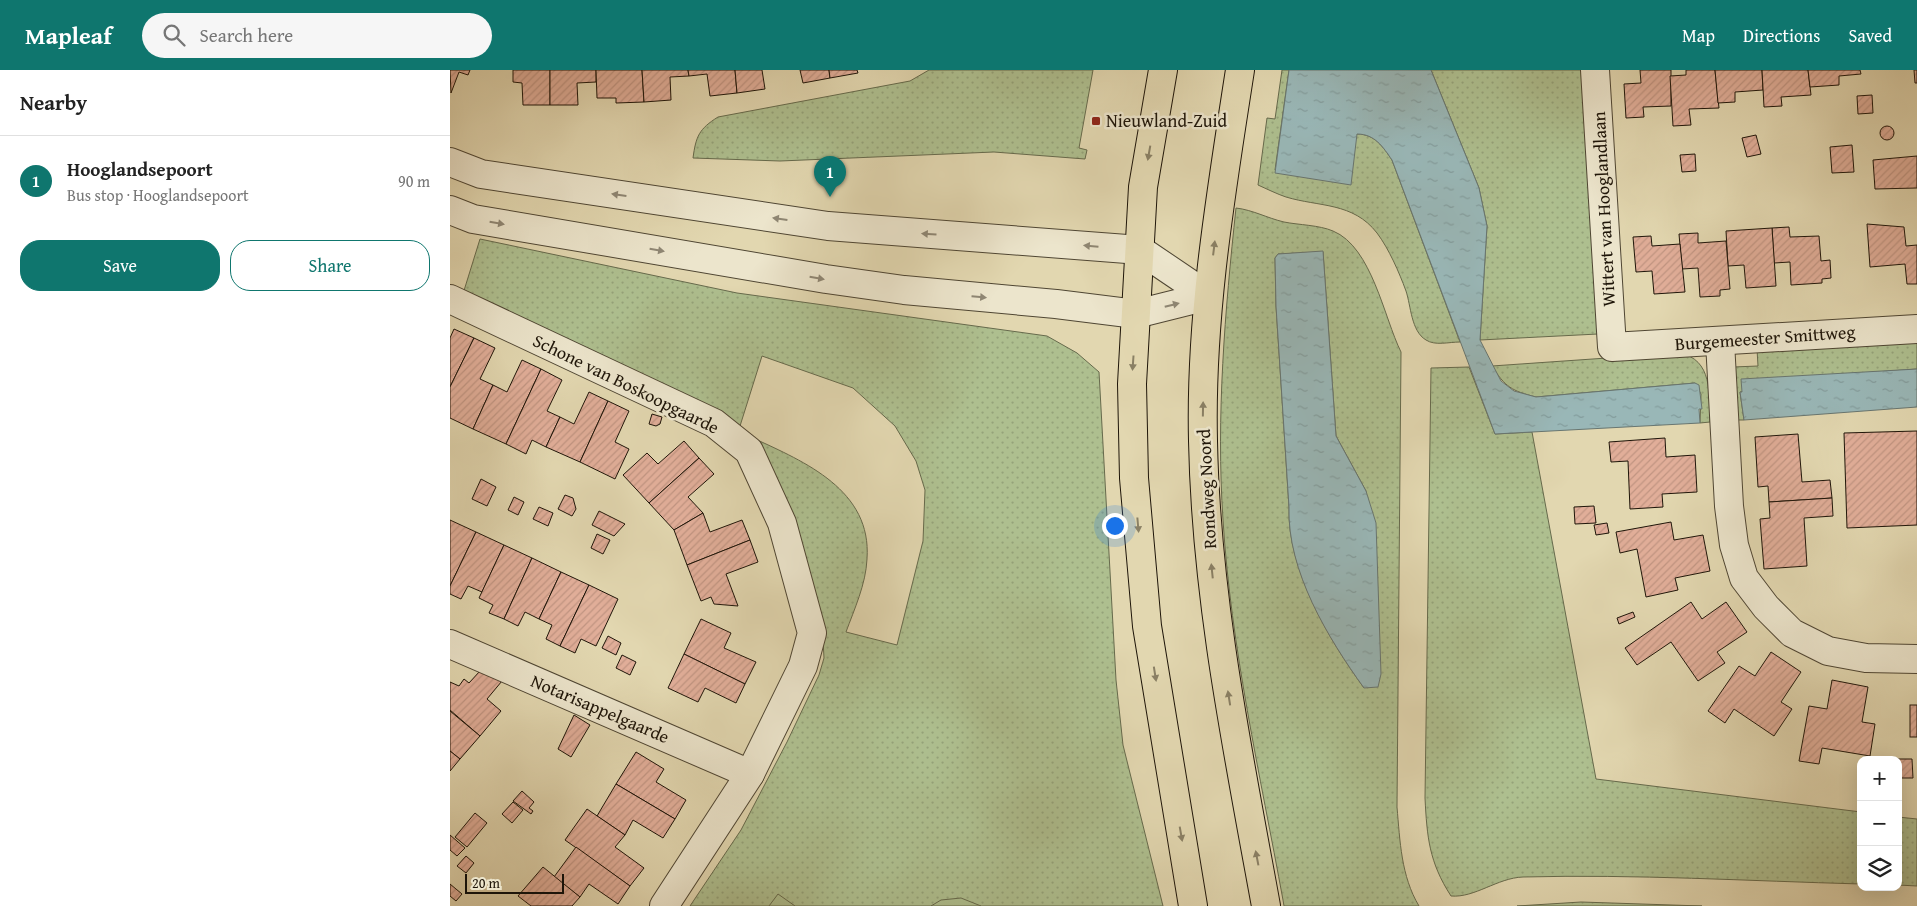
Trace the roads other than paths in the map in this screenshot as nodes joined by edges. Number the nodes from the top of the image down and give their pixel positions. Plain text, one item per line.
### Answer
1 (1163, 70) edge
2 (1240, 70) edge
3 (1595, 70) edge
4 (450, 162) edge
5 (450, 210) edge
6 (1140, 250) junction
7 (1208, 296) junction
8 (450, 299) edge
9 (1136, 314) junction
10 (1917, 328) edge
11 (1720, 342) junction
12 (1612, 347) joint
13 (450, 644) edge
14 (1917, 659) edge
15 (750, 774) junction
16 (664, 906) edge
17 (1193, 906) edge
18 (1266, 906) edge

1 -> 6 main road
7 -> 2 main road, Rondweg Noord
3 - 12 street, Wittert van Hooglandlaan
6 -> 4 street
5 -> 9 street
6 - 7 street
6 - 9 main road
9 -> 7 street
18 -> 7 main road, Rondweg Noord
8 - 15 street, Schone van Boskoopgaarde
9 -> 17 main road
10 - 11 street, Burgemeester Smittweg
11 - 12 street, Burgemeester Smittweg
11 - 14 street
13 - 15 street, Notarisappelgaarde
15 - 16 street, Schone van Boskoopgaarde

